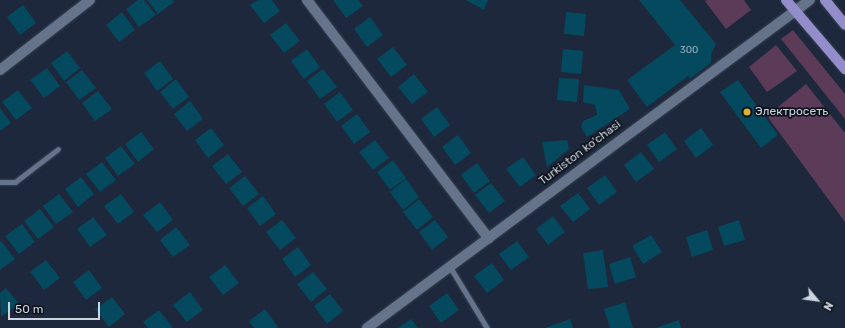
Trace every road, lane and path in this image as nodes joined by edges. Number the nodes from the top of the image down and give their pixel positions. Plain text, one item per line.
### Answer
1 (90, 0) edge
2 (307, 0) edge
3 (786, 0) edge
4 (810, 0) edge
5 (825, 0) edge
6 (795, 12) junction
7 (845, 25) edge
8 (845, 69) edge
9 (0, 70) edge
10 (58, 150) dead end
11 (0, 182) edge
12 (489, 239) junction
13 (450, 267) junction
14 (366, 328) edge
15 (487, 328) edge

1 - 9 street
2 - 12 street
3 - 6 main road
4 - 6 street, Turkiston ko'chasi
5 - 7 main road
6 - 8 main road
6 - 12 street, Turkiston ko'chasi
10 - 11 lane
12 - 13 street, Turkiston ko'chasi
13 - 14 street, Turkiston ko'chasi
13 - 15 lane

